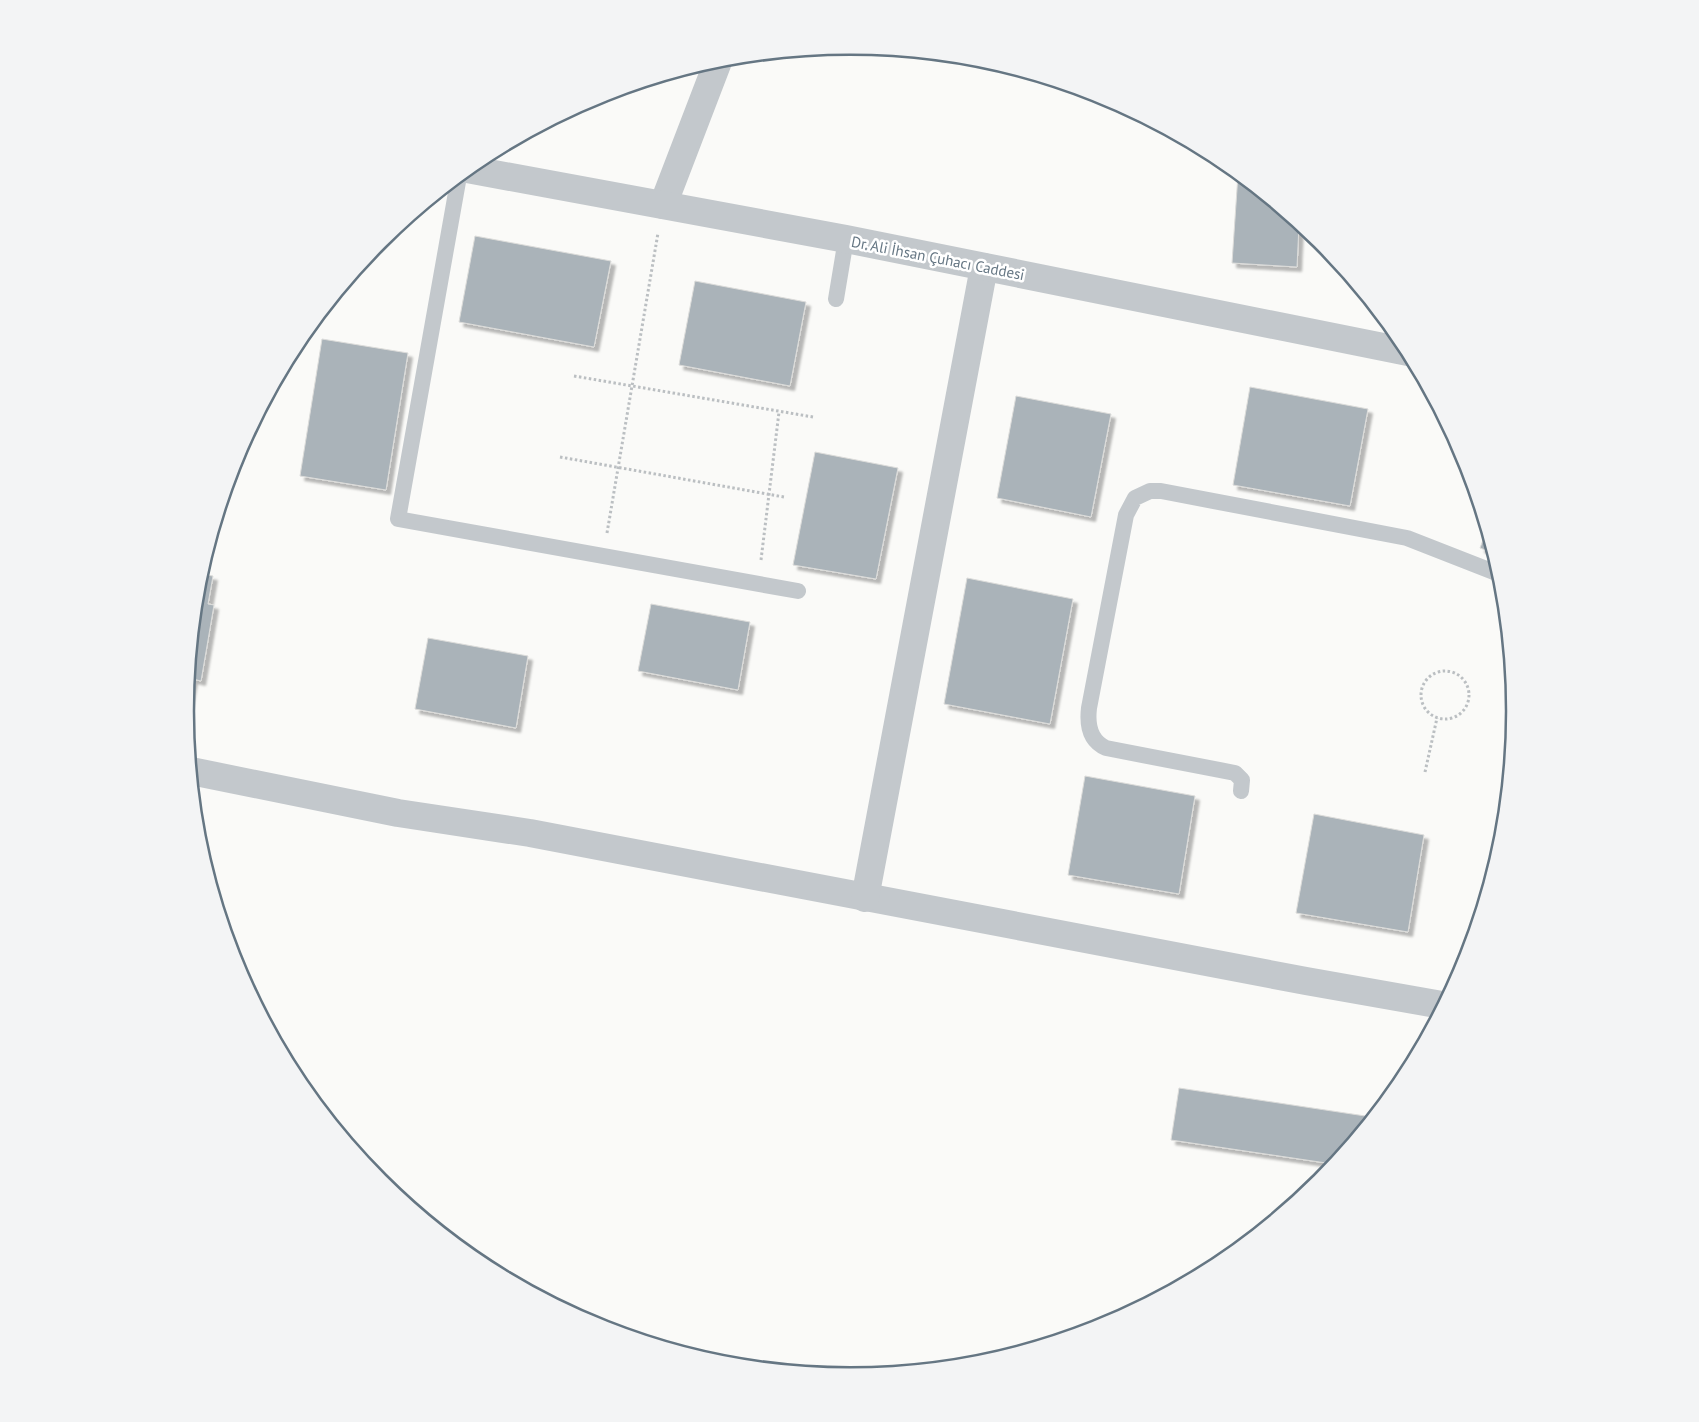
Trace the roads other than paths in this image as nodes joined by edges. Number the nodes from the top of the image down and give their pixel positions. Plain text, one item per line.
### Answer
1 (715, 70) edge
2 (478, 171) edge
3 (457, 186) edge
4 (663, 205) junction
5 (846, 239) junction
6 (984, 267) junction
7 (836, 299) dead end
8 (1397, 350) edge
9 (1490, 570) edge
10 (798, 591) dead end
11 (197, 772) edge
12 (1241, 791) dead end
13 (865, 898) junction
14 (1436, 1004) edge

1 - 4 street
2 - 4 street, Dr. Ali İhsan Çuhacı Caddesi
3 - 10 lane
4 - 5 street, Dr. Ali İhsan Çuhacı Caddesi
5 - 6 street, Dr. Ali İhsan Çuhacı Caddesi
5 - 7 lane
6 - 8 street, Dr. Ali İhsan Çuhacı Caddesi
6 - 13 street
9 - 12 lane
11 - 13 street
13 - 14 street

